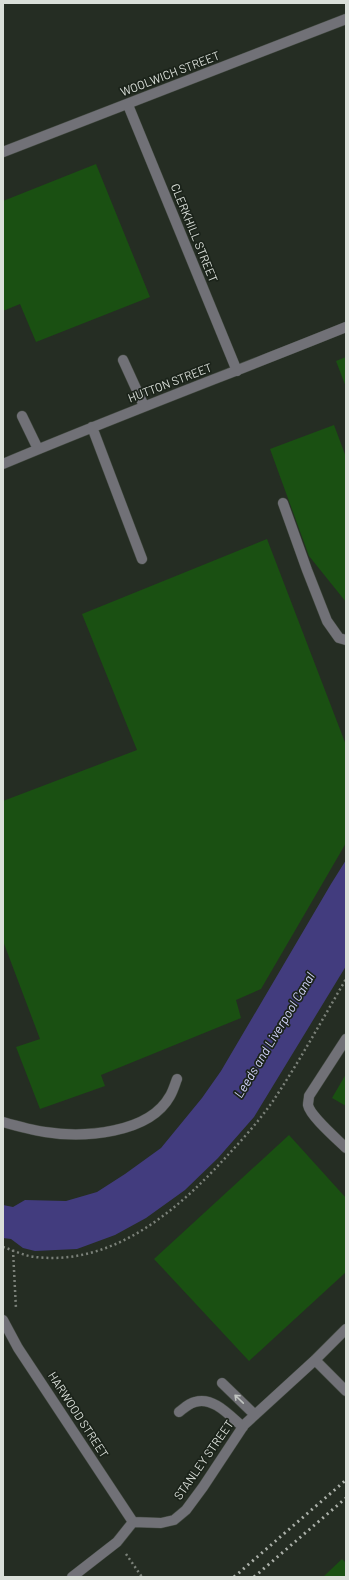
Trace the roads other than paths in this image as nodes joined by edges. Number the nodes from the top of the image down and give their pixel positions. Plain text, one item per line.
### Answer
1 (346, 19) edge
2 (128, 105) junction
3 (3, 152) edge
4 (346, 326) edge
5 (123, 360) dead end
6 (237, 371) junction
7 (144, 406) junction
8 (22, 416) dead end
9 (92, 427) junction
10 (38, 449) junction
11 (3, 464) edge
12 (283, 503) dead end
13 (142, 559) dead end
14 (346, 640) edge
15 (346, 1039) edge
16 (177, 1079) dead end
17 (3, 1122) edge
18 (346, 1148) edge
19 (3, 1320) edge
20 (346, 1330) edge
21 (315, 1360) junction
22 (222, 1383) dead end
23 (346, 1391) edge
24 (178, 1412) dead end
25 (255, 1415) junction
26 (242, 1428) junction
27 (133, 1522) junction
28 (72, 1577) edge

1 - 2 street, WOOLWICH STREET
2 - 3 street, WOOLWICH STREET
2 - 6 street, CLERKHILL STREET
4 - 6 street, HUTTON STREET
5 - 7 street
6 - 7 street, HUTTON STREET
7 - 9 street, HUTTON STREET
8 - 10 street
9 - 10 street, HUTTON STREET
9 - 13 street
10 - 11 street, HUTTON STREET
12 - 14 street
15 - 18 street
16 - 17 street
19 - 27 street, HARWOOD STREET
20 - 21 street, STANLEY STREET
21 - 23 street
21 - 25 street, STANLEY STREET
25 -> 22 street
24 - 26 street
25 - 26 street, STANLEY STREET
26 - 27 street, STANLEY STREET
27 - 28 street

